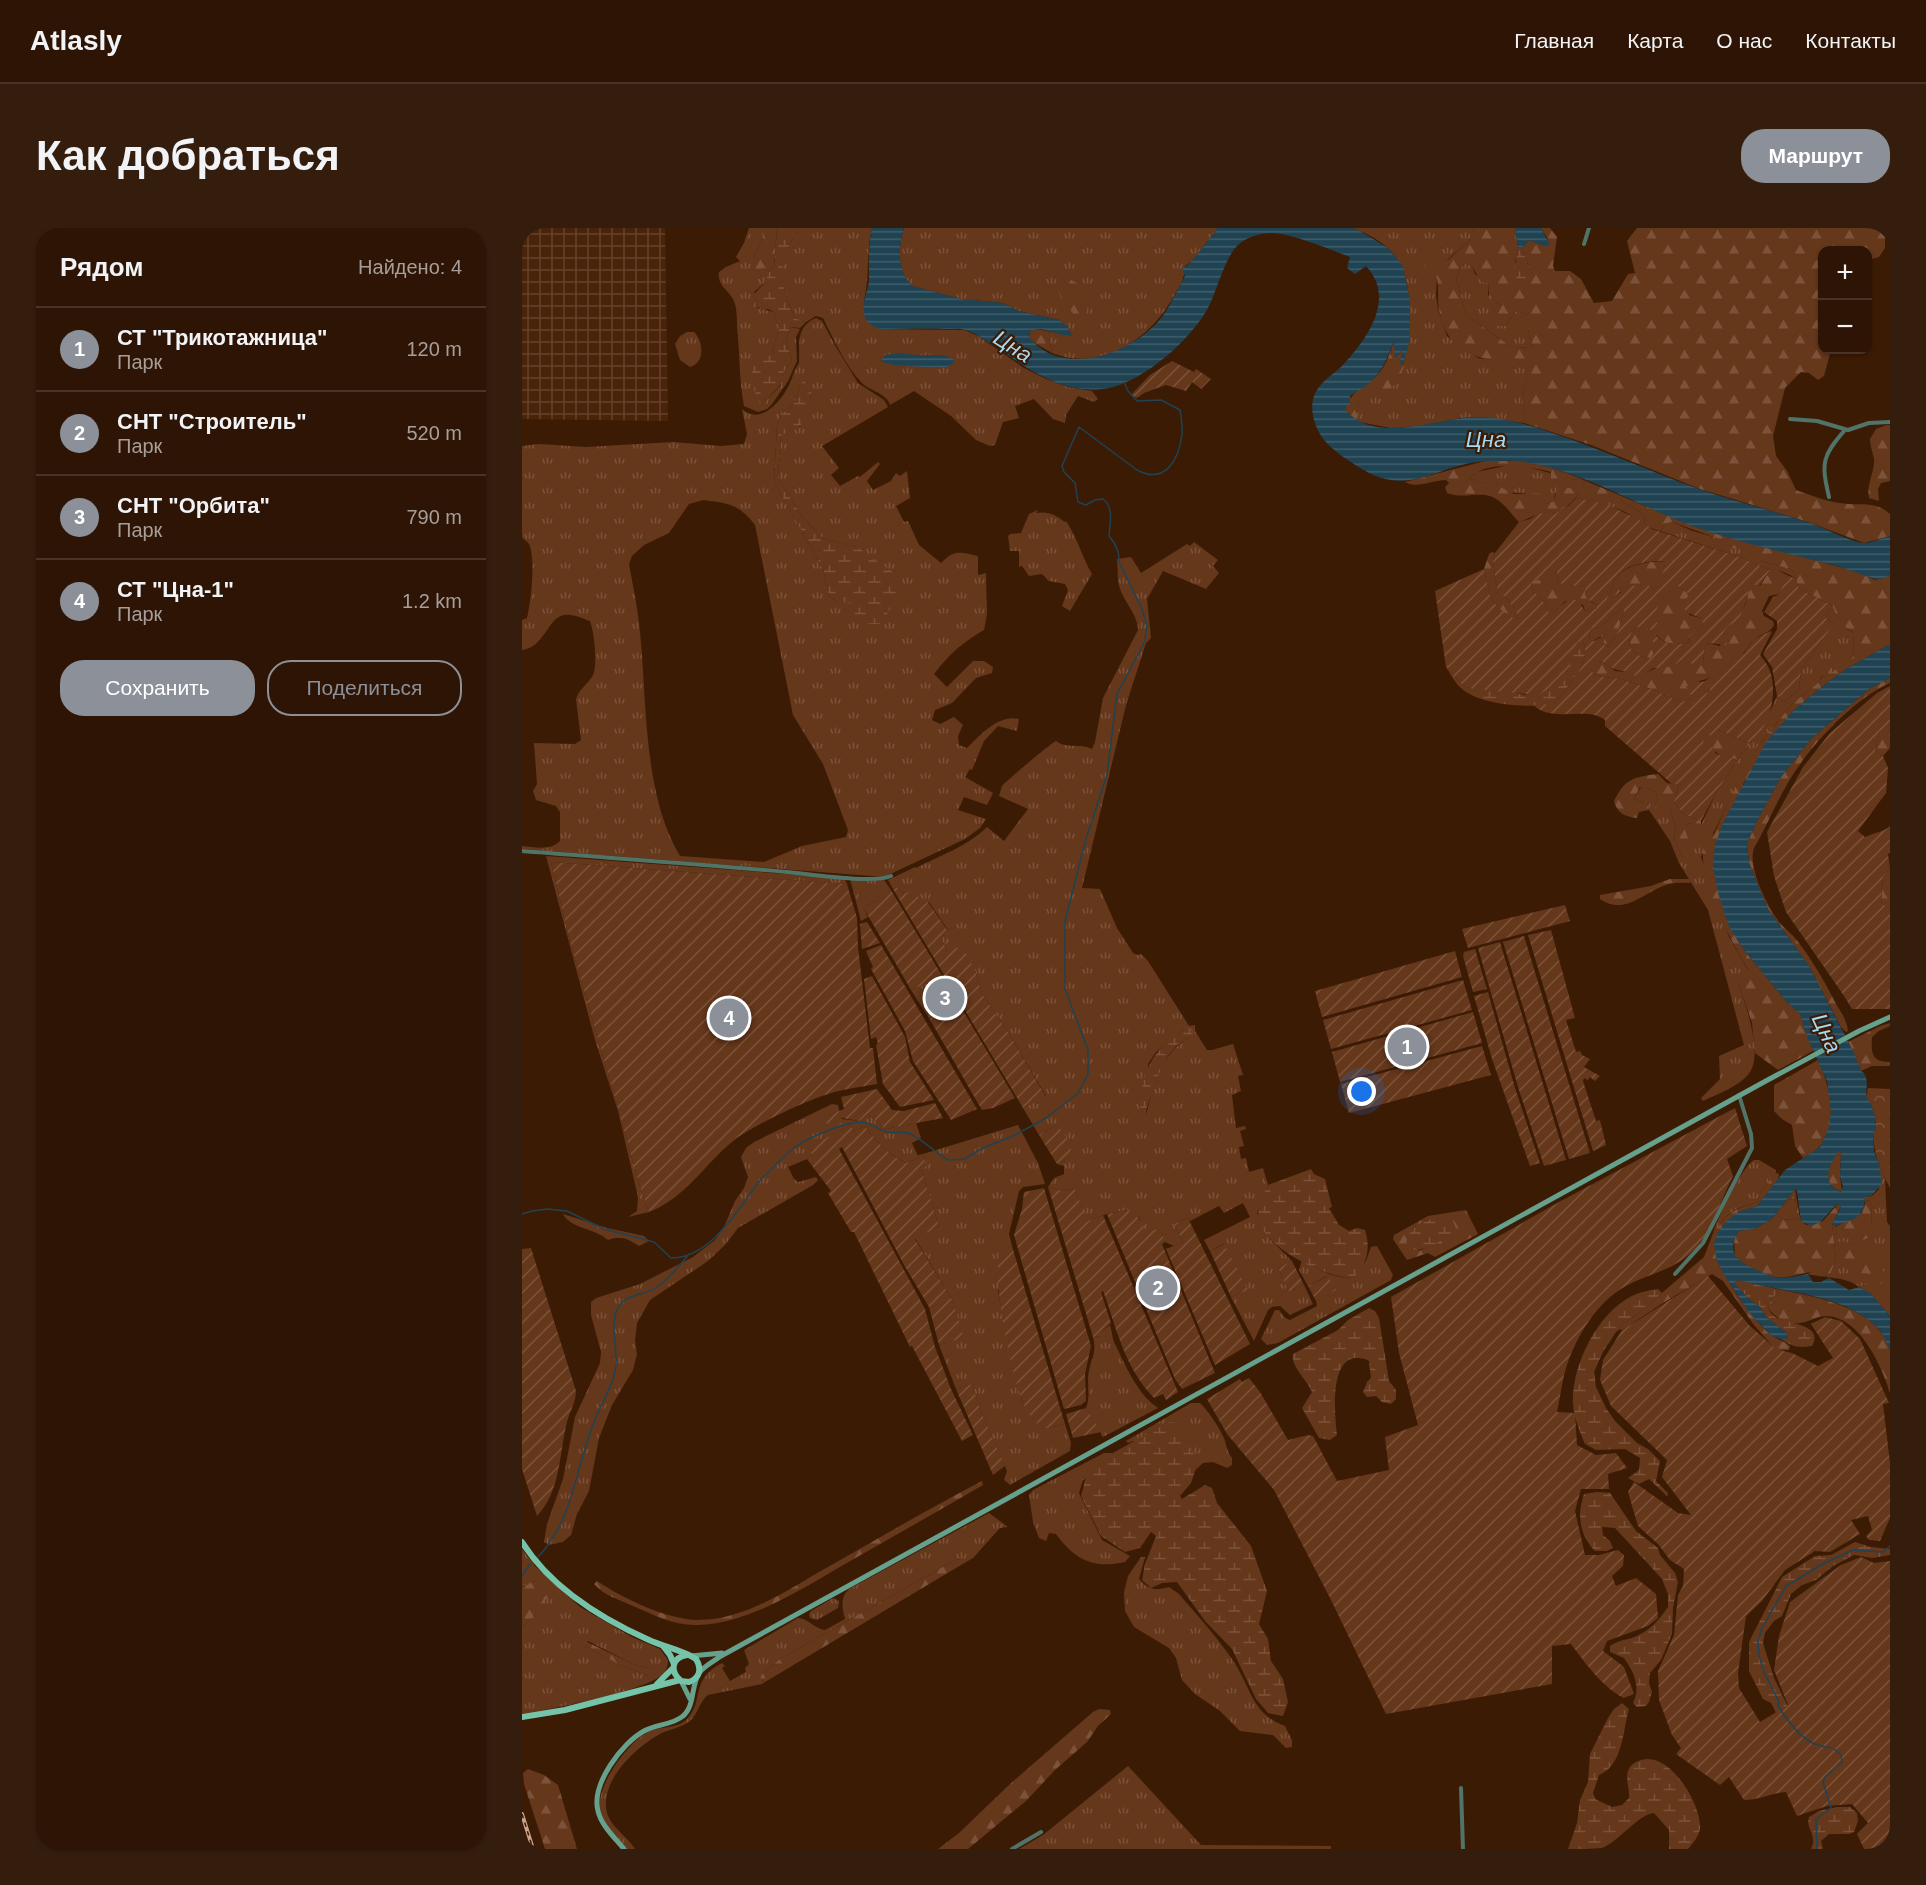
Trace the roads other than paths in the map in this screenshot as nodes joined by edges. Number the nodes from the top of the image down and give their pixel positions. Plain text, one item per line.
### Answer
1 (1589, 228) edge
2 (1584, 244) dead end
3 (1790, 419) dead end
4 (1890, 422) edge
5 (1845, 430) junction
6 (1829, 497) dead end
7 (522, 851) edge
8 (891, 876) dead end
9 (1890, 1017) edge
10 (1739, 1095) junction
11 (1675, 1274) dead end
12 (522, 1542) edge
13 (663, 1646) junction
14 (727, 1652) junction
15 (689, 1656) junction
16 (674, 1666) junction
17 (699, 1673) junction
18 (680, 1680) junction
19 (651, 1687) junction
20 (690, 1701) junction
21 (522, 1717) edge
22 (1461, 1788) dead end
23 (1041, 1832) dead end
24 (624, 1849) edge
25 (1012, 1849) edge
26 (1463, 1849) edge

1 - 2 street
3 - 5 street
4 - 5 street
5 - 6 street
7 - 8 street
9 - 10 main road
10 - 11 street
10 - 14 main road
12 - 13 main road
13 - 15 main road
13 - 16 main road
14 - 15 main road
14 - 17 main road
15 - 16 main road
15 - 17 main road
16 - 18 main road
16 - 19 main road
17 - 18 main road
17 - 20 main road
18 - 19 main road
18 - 20 main road
19 - 21 main road
20 - 24 main road
22 - 26 street
23 - 25 street

